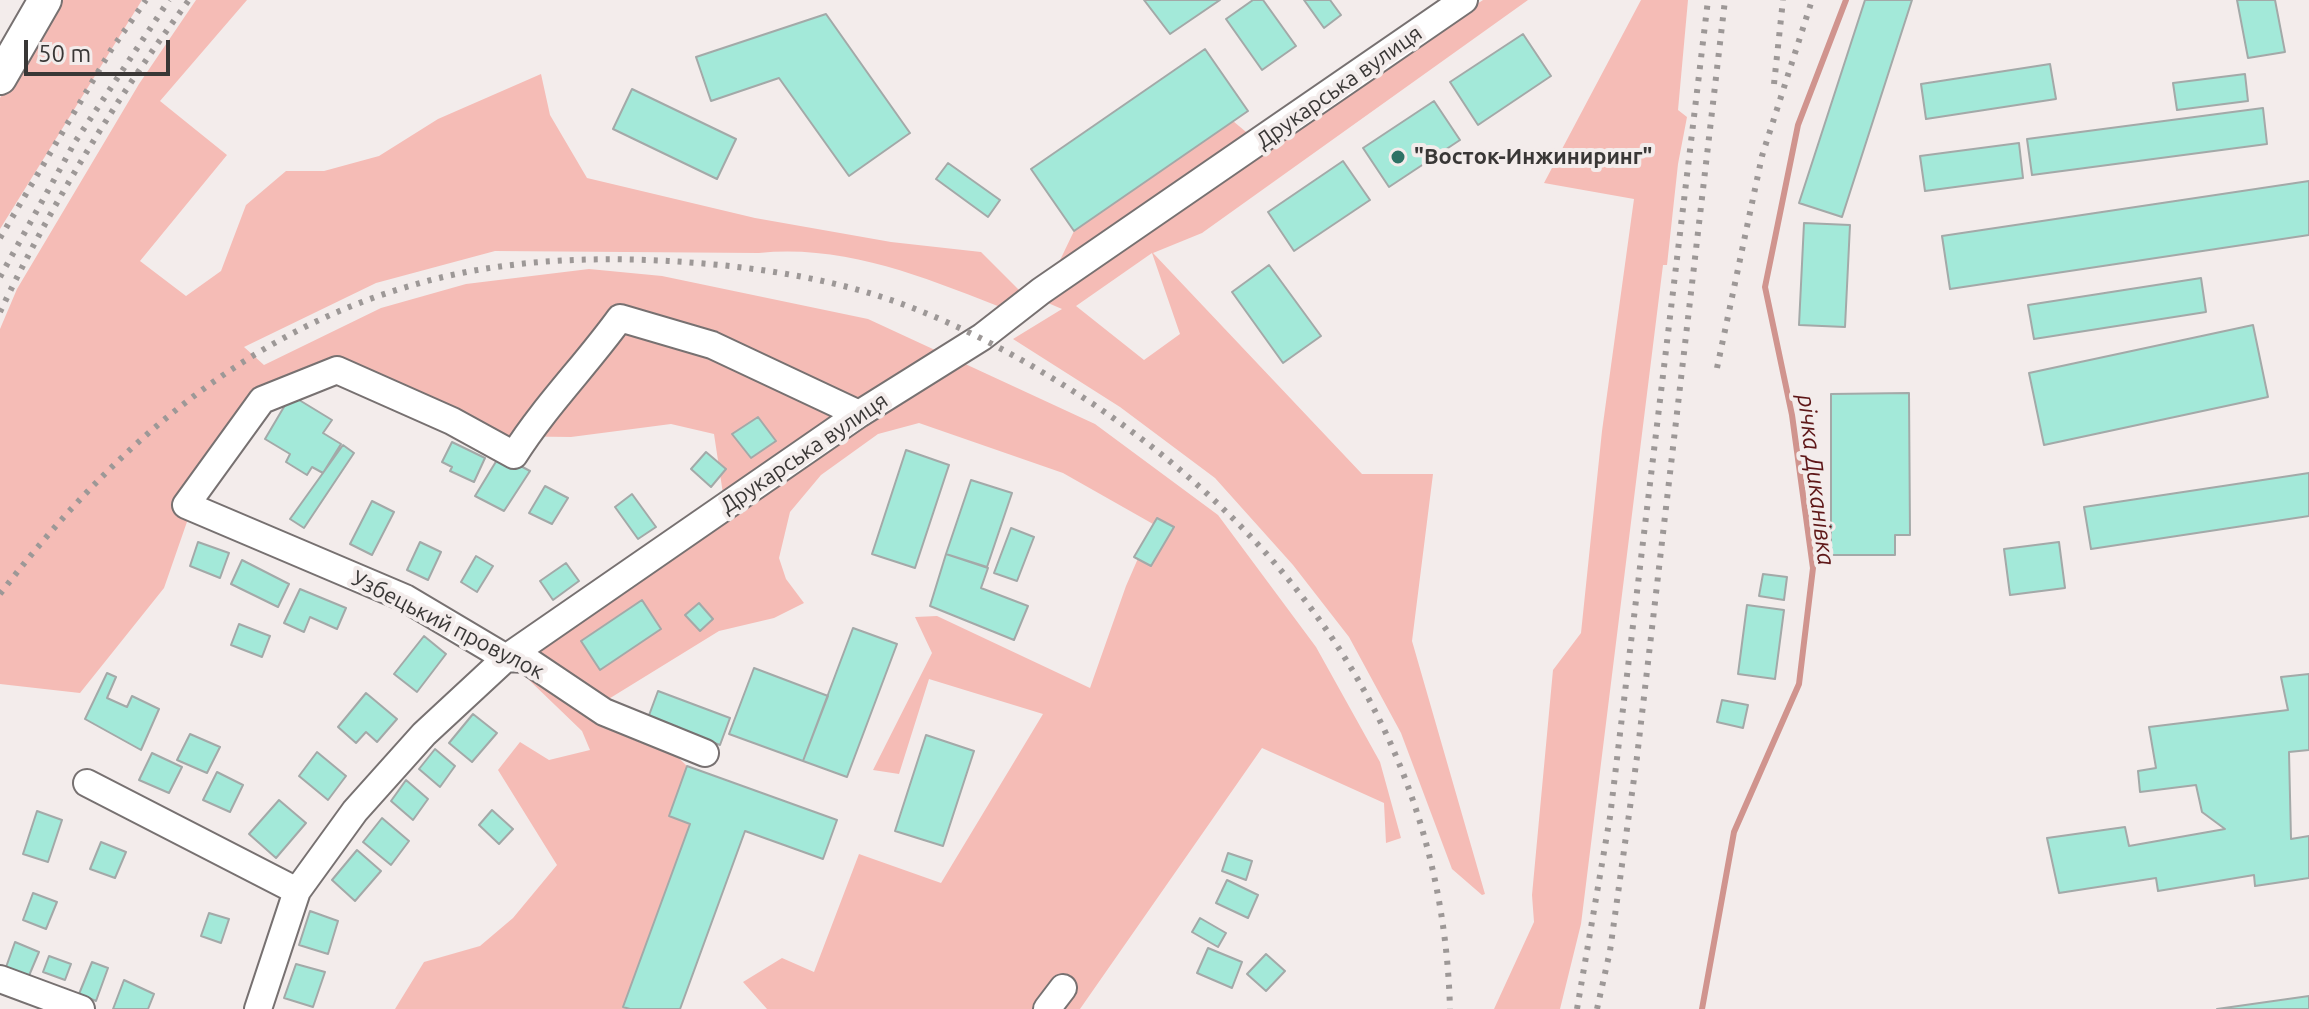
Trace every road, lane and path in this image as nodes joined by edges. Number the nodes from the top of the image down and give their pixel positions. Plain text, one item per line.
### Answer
1 (45, 0) edge
2 (1464, 0) edge
3 (0, 78) edge
4 (859, 414) junction
5 (506, 658) junction
6 (705, 753) dead end
7 (87, 783) dead end
8 (297, 891) junction
9 (0, 979) edge
10 (81, 1009) edge
11 (258, 1009) edge

1 - 3 main road
2 - 4 street, Друкарська вулиця
4 - 5 street, Друкарська вулиця
4 - 5 street, Узбецький провулок
5 - 6 street, Узбецький провулок
5 - 8 street, Друкарська вулиця
7 - 8 street
8 - 11 street, Друкарська вулиця
9 - 10 street

